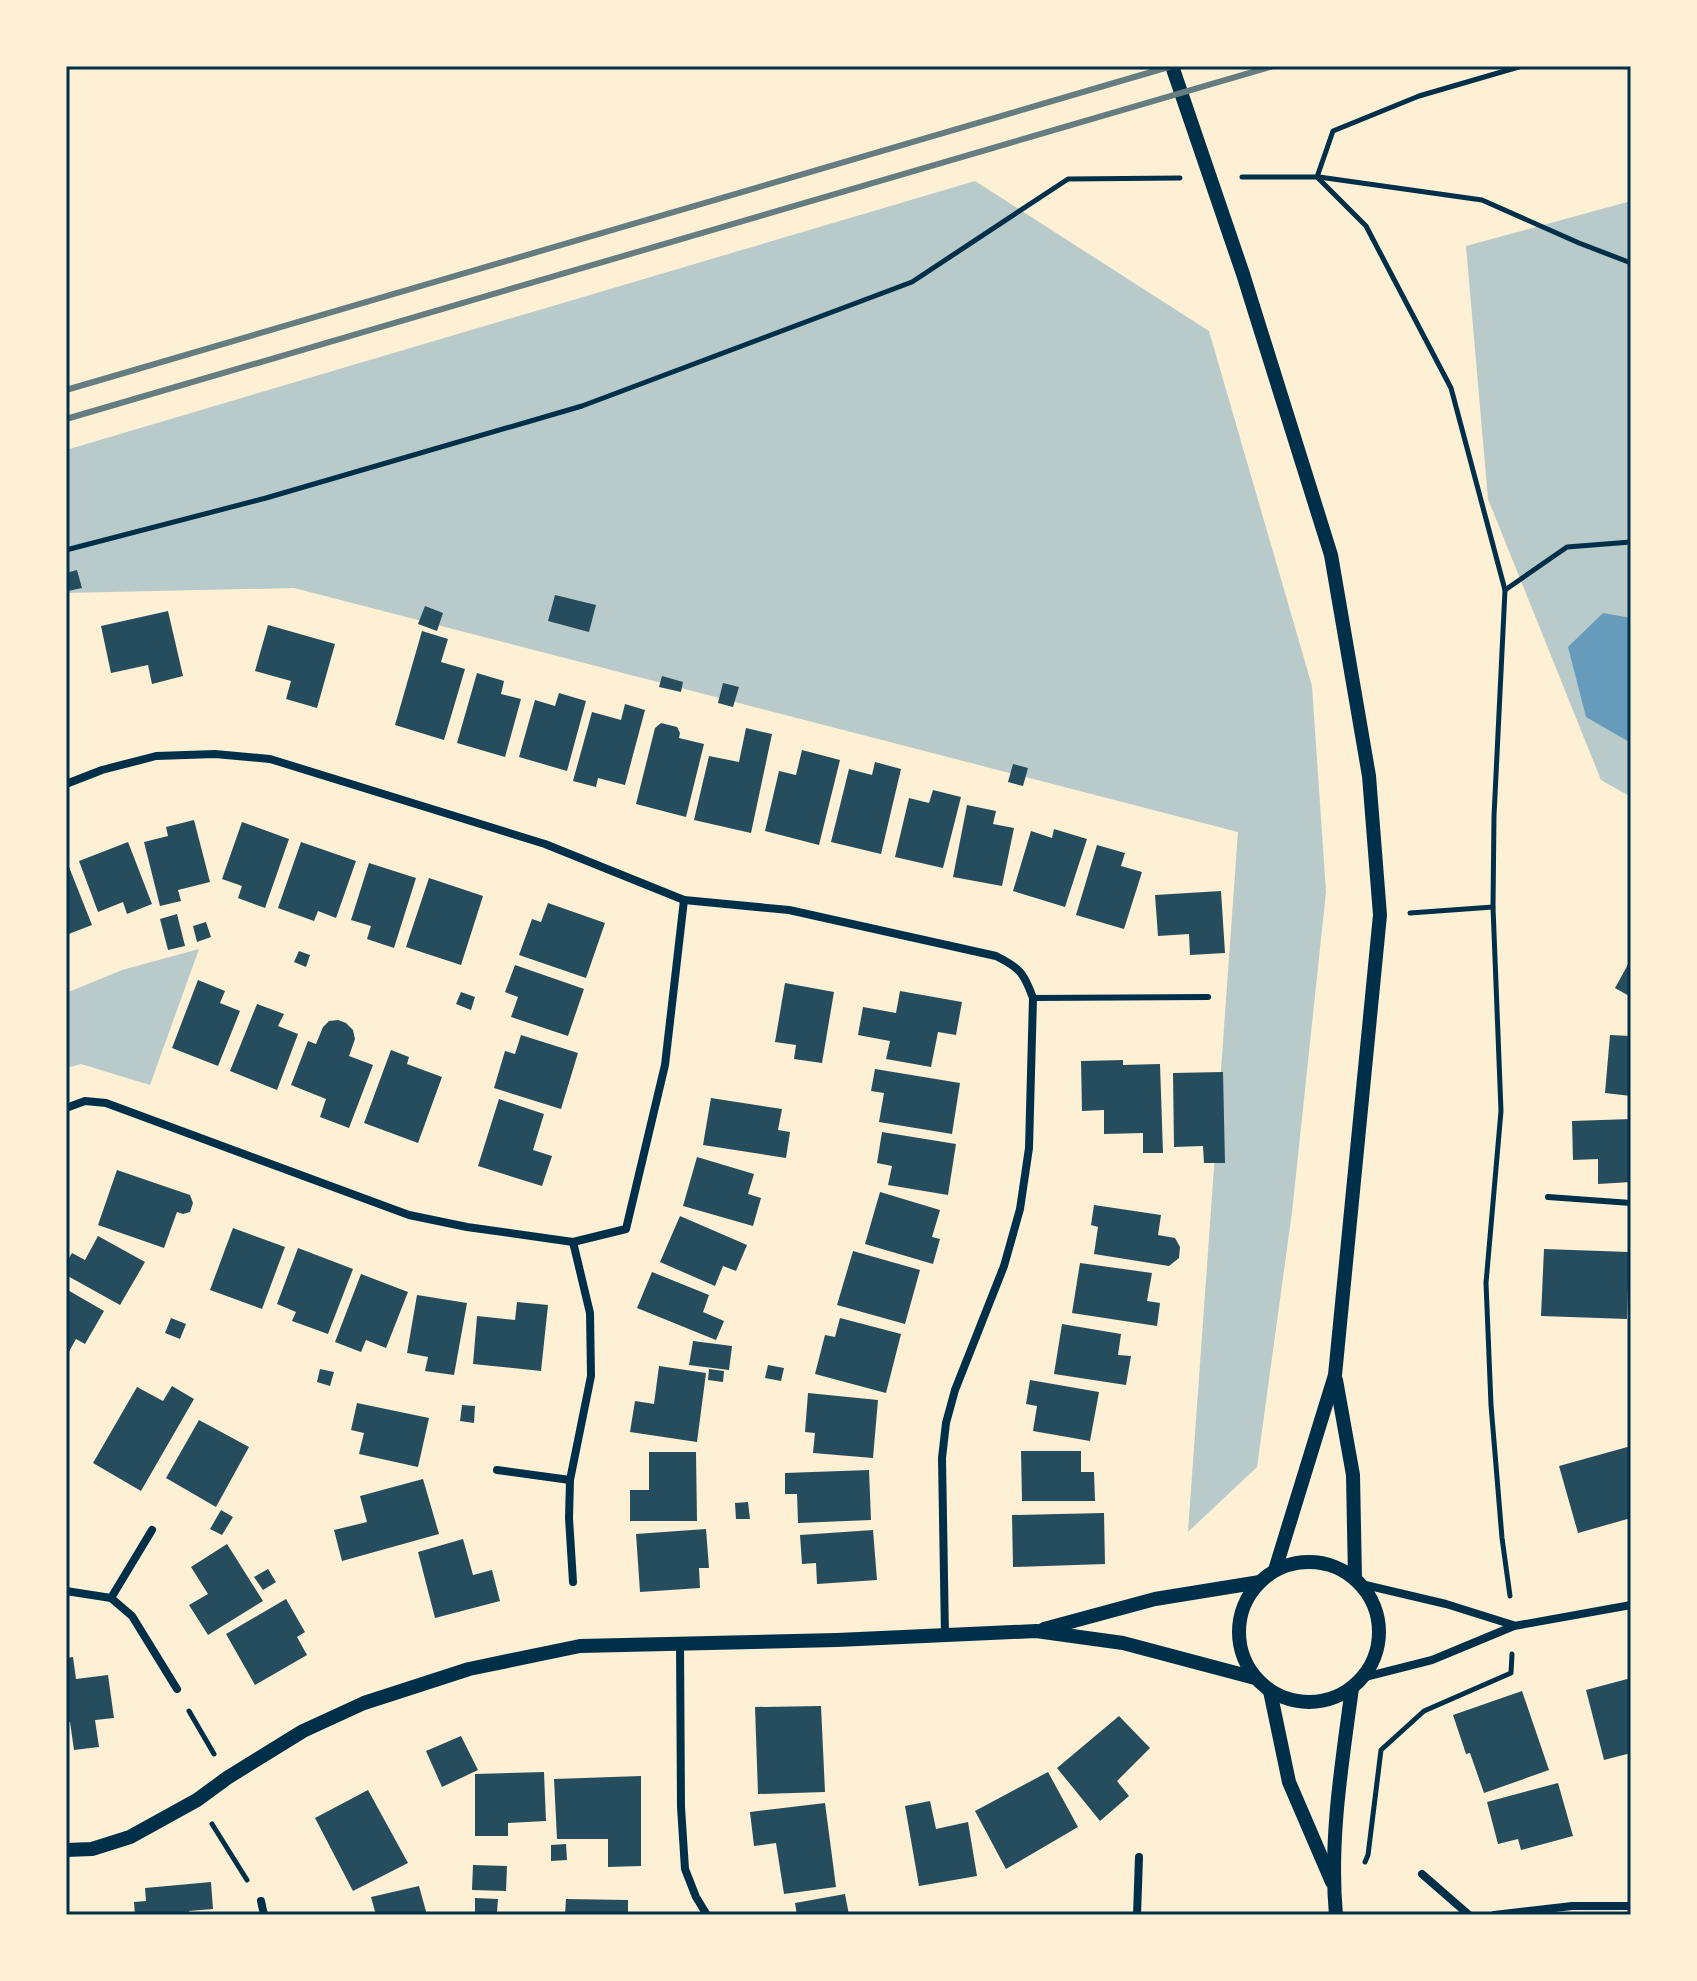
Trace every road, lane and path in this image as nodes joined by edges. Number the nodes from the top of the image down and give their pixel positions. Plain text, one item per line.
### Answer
1 (1172, 66) edge
2 (1522, 66) edge
3 (1239, 177) dead end
4 (1317, 177) junction
5 (1192, 178) dead end
6 (1631, 263) edge
7 (1631, 542) edge
8 (66, 550) edge
9 (1505, 590) junction
10 (66, 784) edge
11 (684, 900) junction
12 (1493, 907) junction
13 (1380, 915) junction
14 (1208, 997) dead end
15 (1033, 998) junction
16 (66, 1108) edge
17 (1548, 1197) dead end
18 (1631, 1203) edge
19 (573, 1242) junction
20 (1335, 1375) junction
21 (497, 1470) dead end
22 (570, 1480) junction
23 (152, 1530) dead end
24 (1275, 1570) junction
25 (573, 1582) dead end
26 (1260, 1582) junction
27 (1358, 1582) junction
28 (66, 1591) edge
29 (111, 1598) junction
30 (1631, 1605) edge
31 (1514, 1626) junction
32 (1036, 1631) junction
33 (945, 1636) junction
34 (680, 1644) junction
35 (1255, 1678) junction
36 (1357, 1683) junction
37 (177, 1689) joint
38 (1270, 1691) junction
39 (227, 1778) junction
40 (197, 1800) junction
41 (66, 1850) edge
42 (1139, 1857) dead end
43 (1363, 1867) dead end
44 (1422, 1874) dead end
45 (1333, 1886) junction
46 (261, 1901) joint
47 (1631, 1906) edge
48 (264, 1915) edge
49 (707, 1915) edge
50 (1137, 1915) edge
51 (1336, 1915) edge
52 (1469, 1915) edge
53 (1494, 1915) edge

1 - 13 street
2 - 4 path
3 - 4 path
4 - 6 path
4 - 9 path
5 - 8 path
7 - 9 path
9 - 12 path
10 - 11 street
11 - 15 street
11 - 19 street
12 - 13 path
12 - 31 path
13 - 20 street
14 - 15 lane
15 - 33 street
16 - 19 street
17 - 18 lane
19 - 22 street
20 - 24 street
20 - 27 street
21 - 22 street
22 - 25 street
23 - 29 street
24 - 26 street
24 - 27 street
26 - 32 street
26 - 35 street
27 - 31 street
27 - 36 street
28 - 29 street
29 - 37 street
30 - 31 street
31 - 36 street
31 - 43 path
32 - 33 street
32 - 35 street
33 - 34 street
34 - 39 street
34 - 49 street
35 - 38 street
36 - 38 street
36 - 45 street
37 - 39 path
38 - 45 street
39 - 40 street
40 - 41 street
40 - 46 path
42 - 50 street
44 - 52 street
45 - 51 street
46 - 48 street
47 - 53 street

